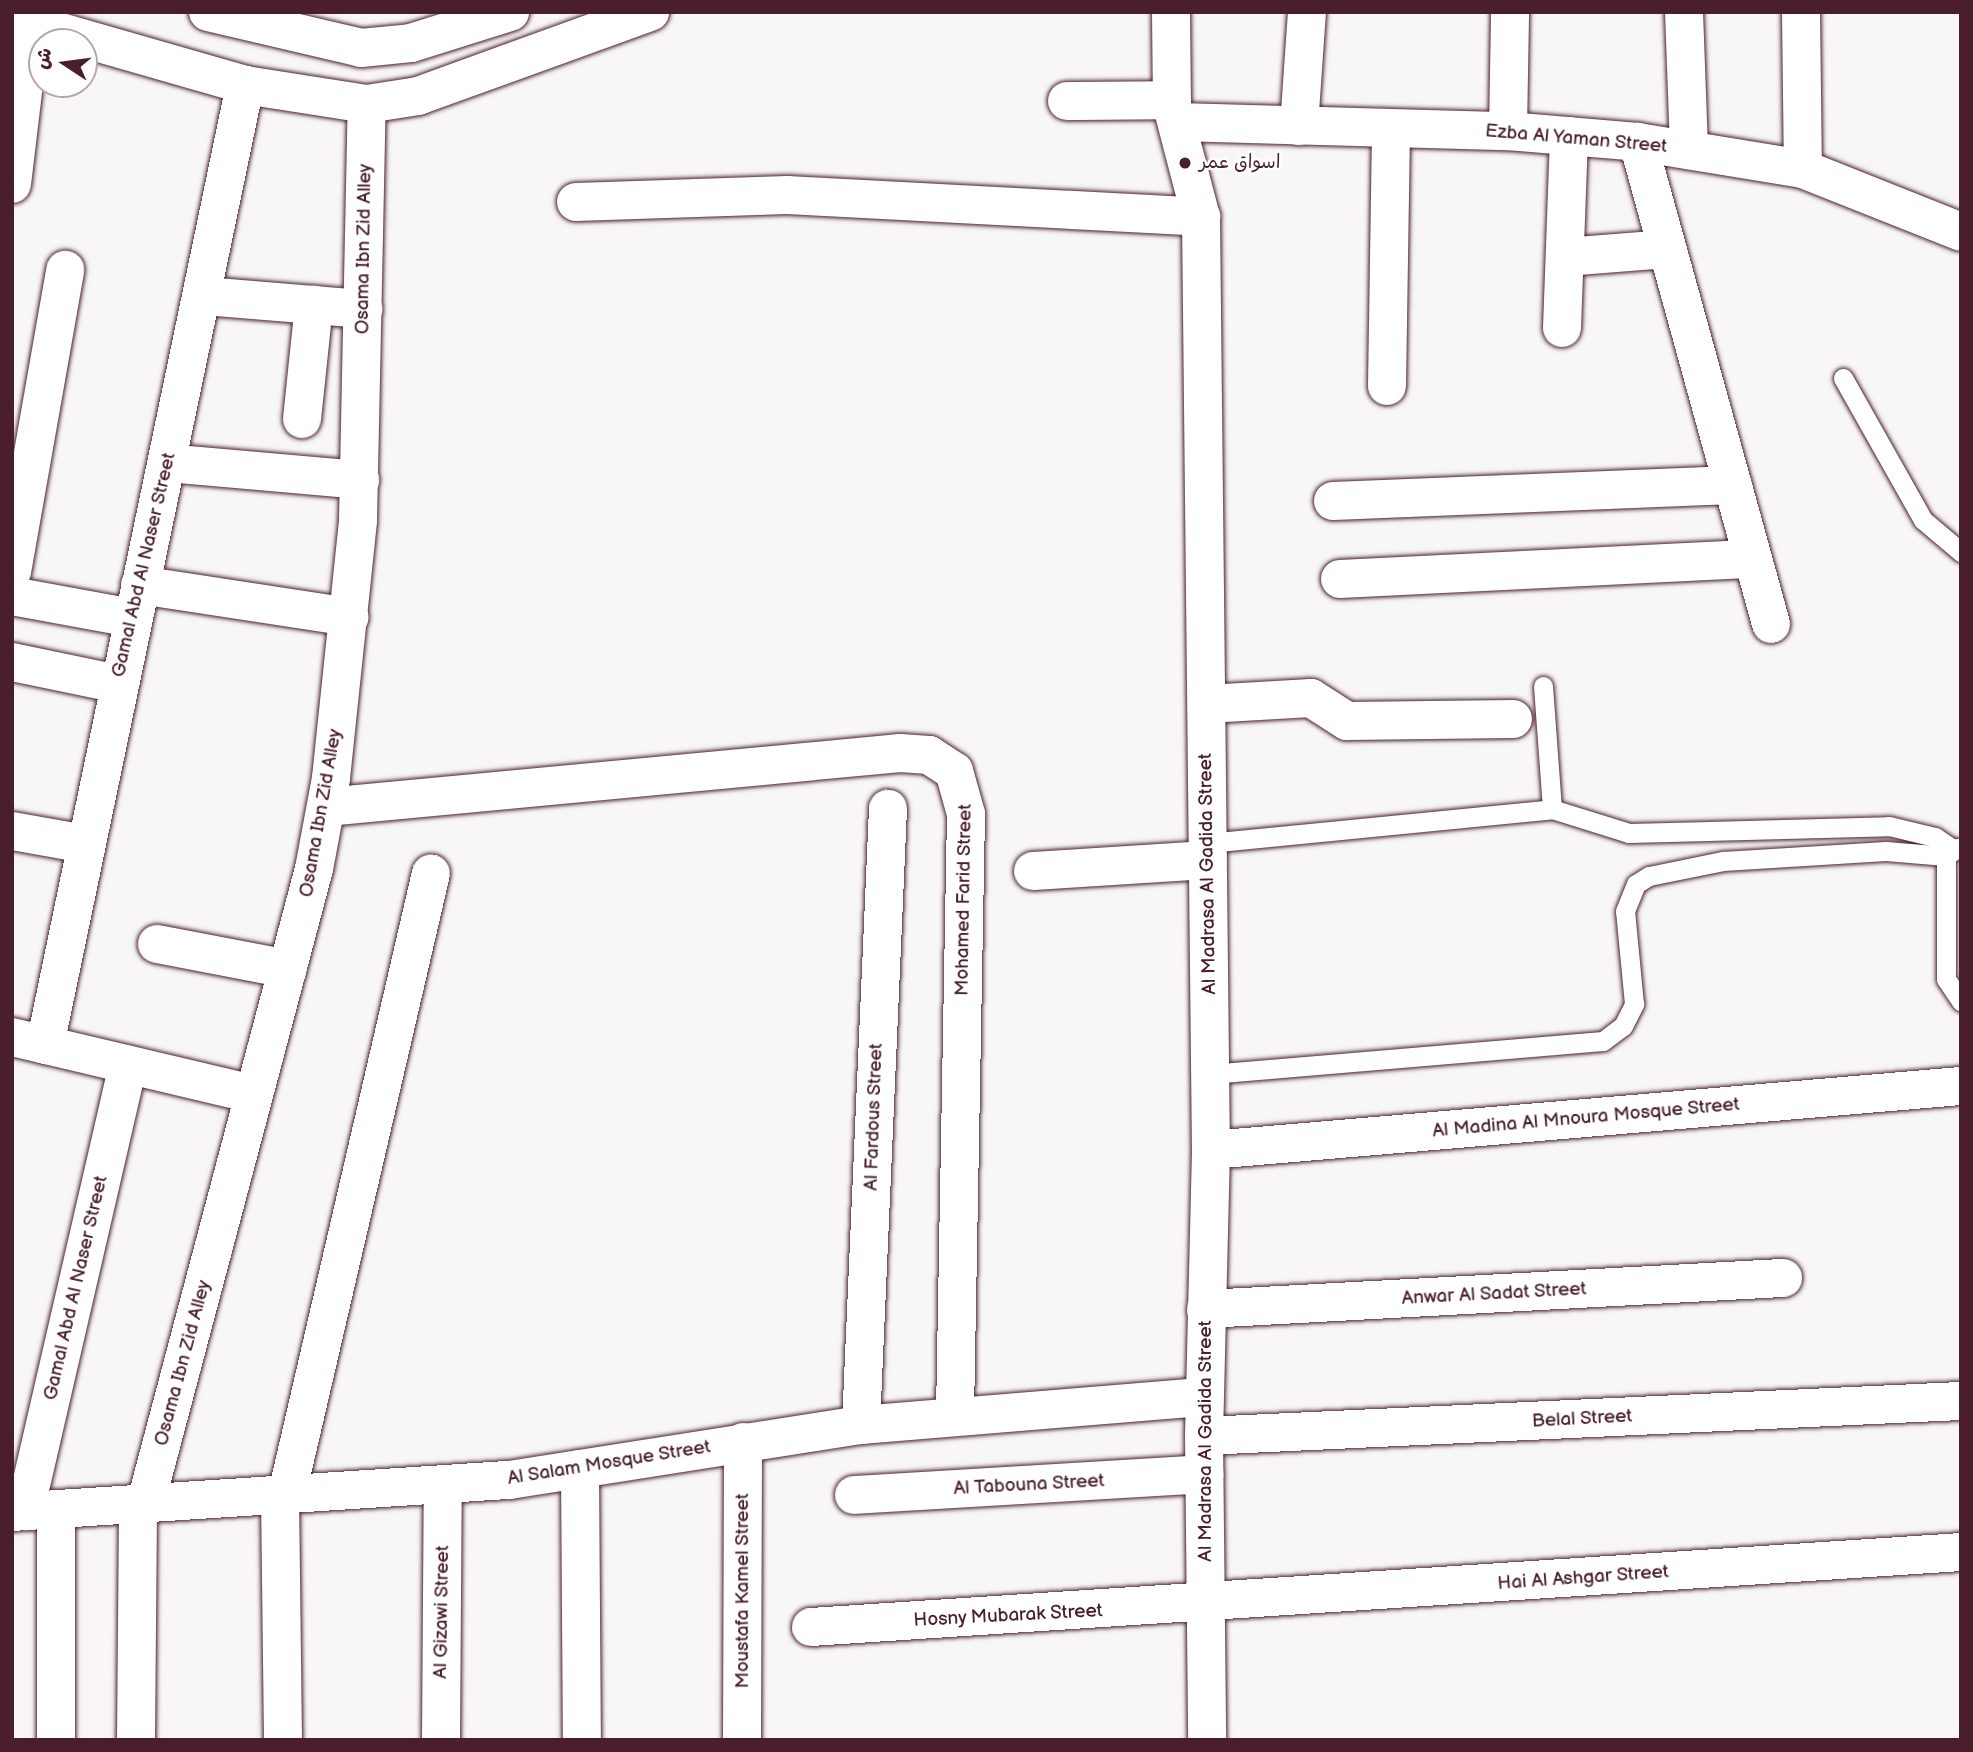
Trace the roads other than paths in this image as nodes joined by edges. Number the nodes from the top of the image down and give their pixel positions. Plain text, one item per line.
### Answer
1 (208, 12) edge
2 (510, 12) edge
3 (650, 12) edge
4 (1171, 12) edge
5 (1307, 12) edge
6 (1510, 12) edge
7 (1684, 12) edge
8 (1801, 12) edge
9 (22, 21) edge
10 (244, 85) junction
11 (1067, 101) dead end
12 (366, 104) junction
13 (1175, 111) junction
14 (1299, 126) junction
15 (1391, 129) junction
16 (1508, 131) junction
17 (1569, 136) junction
18 (1638, 142) junction
19 (1689, 150) junction
20 (1803, 169) junction
21 (12, 184) edge
22 (576, 202) dead end
23 (1201, 217) junction
24 (1961, 232) edge
25 (1667, 249) junction
26 (1564, 257) junction
27 (65, 270) dead end
28 (205, 296) junction
29 (314, 305) junction
30 (363, 309) junction
31 (1562, 328) dead end
32 (1843, 378) dead end
33 (1387, 386) dead end
34 (302, 419) dead end
35 (167, 463) junction
36 (360, 480) junction
37 (1732, 485) junction
38 (1333, 500) dead end
39 (1961, 552) edge
40 (1753, 559) junction
41 (12, 572) edge
42 (1340, 579) dead end
43 (12, 596) edge
44 (136, 602) junction
45 (350, 617) junction
46 (1770, 624) dead end
47 (12, 662) edge
48 (118, 684) junction
49 (1543, 686) dead end
50 (1206, 704) junction
51 (1513, 719) dead end
52 (326, 807) junction
53 (888, 809) dead end
54 (1552, 809) junction
55 (12, 831) edge
56 (85, 844) junction
57 (1953, 850) edge
58 (1208, 852) junction
59 (1033, 872) dead end
60 (431, 873) dead end
61 (157, 944) dead end
62 (288, 969) junction
63 (1961, 1002) edge
64 (28, 1041) edge
65 (128, 1065) junction
66 (1210, 1074) junction
67 (1961, 1086) edge
68 (253, 1094) junction
69 (1211, 1150) junction
70 (1783, 1278) dead end
71 (1206, 1310) junction
72 (1204, 1397) junction
73 (1961, 1401) edge
74 (954, 1415) junction
75 (861, 1424) junction
76 (1204, 1436) junction
77 (743, 1442) junction
78 (580, 1469) junction
79 (1204, 1474) junction
80 (443, 1484) junction
81 (283, 1495) junction
82 (854, 1495) dead end
83 (142, 1503) junction
84 (31, 1511) edge
85 (1961, 1552) edge
86 (1206, 1605) junction
87 (811, 1627) dead end
88 (56, 1740) edge
89 (136, 1740) edge
90 (283, 1740) edge
91 (441, 1740) edge
92 (582, 1740) edge
93 (742, 1740) edge
94 (1207, 1740) edge

1 - 2 street
3 - 12 street
4 - 13 street, Al Madrasa Al Gadida Street
5 - 14 street
6 - 16 street
7 - 19 street
8 - 20 street
9 - 10 street
9 - 21 street
10 - 12 street
10 - 28 street, Gamal Abd Al Naser Street
11 - 13 street, Ezba Al Yaman Street
12 - 30 street, Osama Ibn Zid Alley
13 - 14 street, Ezba Al Yaman Street
13 - 23 street, Al Madrasa Al Gadida Street
14 - 15 street, Ezba Al Yaman Street
15 - 16 street, Ezba Al Yaman Street
15 - 33 street
16 - 17 street, Ezba Al Yaman Street
17 - 18 street, Ezba Al Yaman Street
17 - 26 street
18 - 19 street, Ezba Al Yaman Street
18 - 25 street
19 - 20 street, Ezba Al Yaman Street
20 - 24 street, Ezba Al Yaman Street
22 - 23 street
23 - 50 street, Al Madrasa Al Gadida Street
25 - 26 street
25 - 37 street
26 - 31 street
27 - 41 street
28 - 29 street
28 - 35 street, Gamal Abd Al Naser Street
29 - 30 street
29 - 34 street
30 - 36 street, Osama Ibn Zid Alley
32 - 39 lane
35 - 36 street
35 - 44 street, Gamal Abd Al Naser Street
36 - 45 street, Osama Ibn Zid Alley
37 - 38 street
37 - 40 street
40 - 42 street
40 - 46 street
43 - 44 street
44 - 45 street
44 - 48 street, Gamal Abd Al Naser Street
45 - 52 street, Osama Ibn Zid Alley
47 - 48 street
48 - 56 street, Gamal Abd Al Naser Street
49 - 54 lane
50 - 51 street
50 - 58 street, Al Madrasa Al Gadida Street
52 - 62 street, Osama Ibn Zid Alley
52 - 74 street, Mohamed Farid Street
53 - 75 street, Al Fardous Street
54 - 57 lane
54 - 58 lane
55 - 56 street
56 - 64 street, Gamal Abd Al Naser Street
57 - 63 lane
57 - 66 lane
58 - 59 street
58 - 66 street, Al Madrasa Al Gadida Street
60 - 81 street
61 - 62 street
62 - 68 street, Osama Ibn Zid Alley
64 - 65 street
65 - 68 street
65 - 84 street, Gamal Abd Al Naser Street
66 - 69 street, Al Madrasa Al Gadida Street
67 - 69 street, Al Madina Al Mnoura Mosque Street
68 - 83 street, Osama Ibn Zid Alley
69 - 71 street, Al Madrasa Al Gadida Street
70 - 71 street, Anwar Al Sadat Street
71 - 72 street, Al Madrasa Al Gadida Street
72 - 74 street, Al Salam Mosque Street
72 - 76 street, Al Madrasa Al Gadida Street
73 - 76 street, Belal Street
74 - 75 street, Al Salam Mosque Street
75 - 77 street, Al Salam Mosque Street
76 - 79 street, Al Madrasa Al Gadida Street
77 - 78 street, Al Salam Mosque Street
77 - 93 street, Moustafa Kamel Street
78 - 80 street, Al Salam Mosque Street
78 - 92 street
79 - 82 street, Al Tabouna Street
79 - 86 street, Al Madrasa Al Gadida Street
80 - 81 street, Al Salam Mosque Street
80 - 91 street, Al Gizawi Street
81 - 83 street, Al Salam Mosque Street
81 - 90 street
83 - 84 street, Al Salam Mosque Street
83 - 89 street, Osama Ibn Zid Alley
84 - 88 street, Gamal Abd Al Naser Street
85 - 86 street, Hai Al Ashgar Street
86 - 87 street, Hosny Mubarak Street
86 - 94 street, Al Madrasa Al Gadida Street

